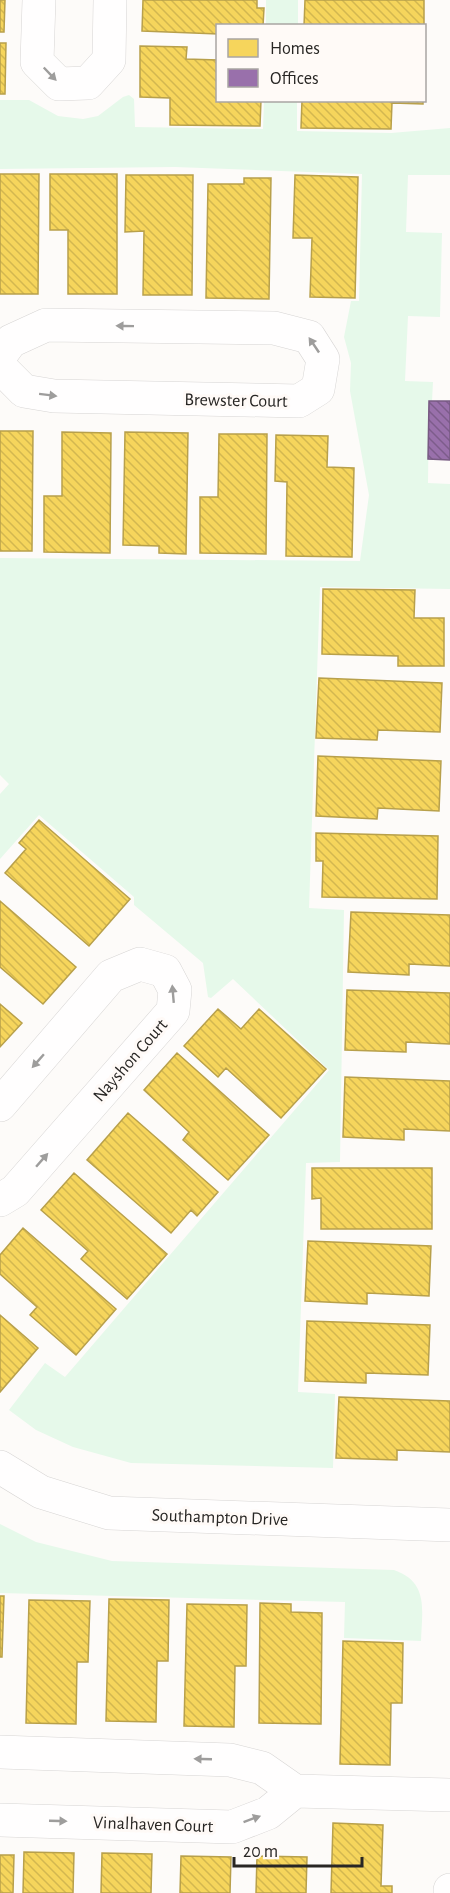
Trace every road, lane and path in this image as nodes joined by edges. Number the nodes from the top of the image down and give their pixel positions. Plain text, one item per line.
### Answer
1 (39, 0) edge
2 (110, 0) edge
3 (0, 356) edge
4 (0, 367) edge
5 (0, 1104) edge
6 (0, 1200) edge
7 (0, 1467) edge
8 (450, 1525) edge
9 (0, 1752) edge
10 (295, 1791) junction
11 (450, 1795) edge
12 (0, 1820) edge

1 -> 2 street
4 -> 3 street, Brewster Court
6 -> 5 street, Nayshon Court
7 - 8 street, Southampton Drive
10 -> 9 street
10 - 11 street
12 -> 10 street, Vinalhaven Court

